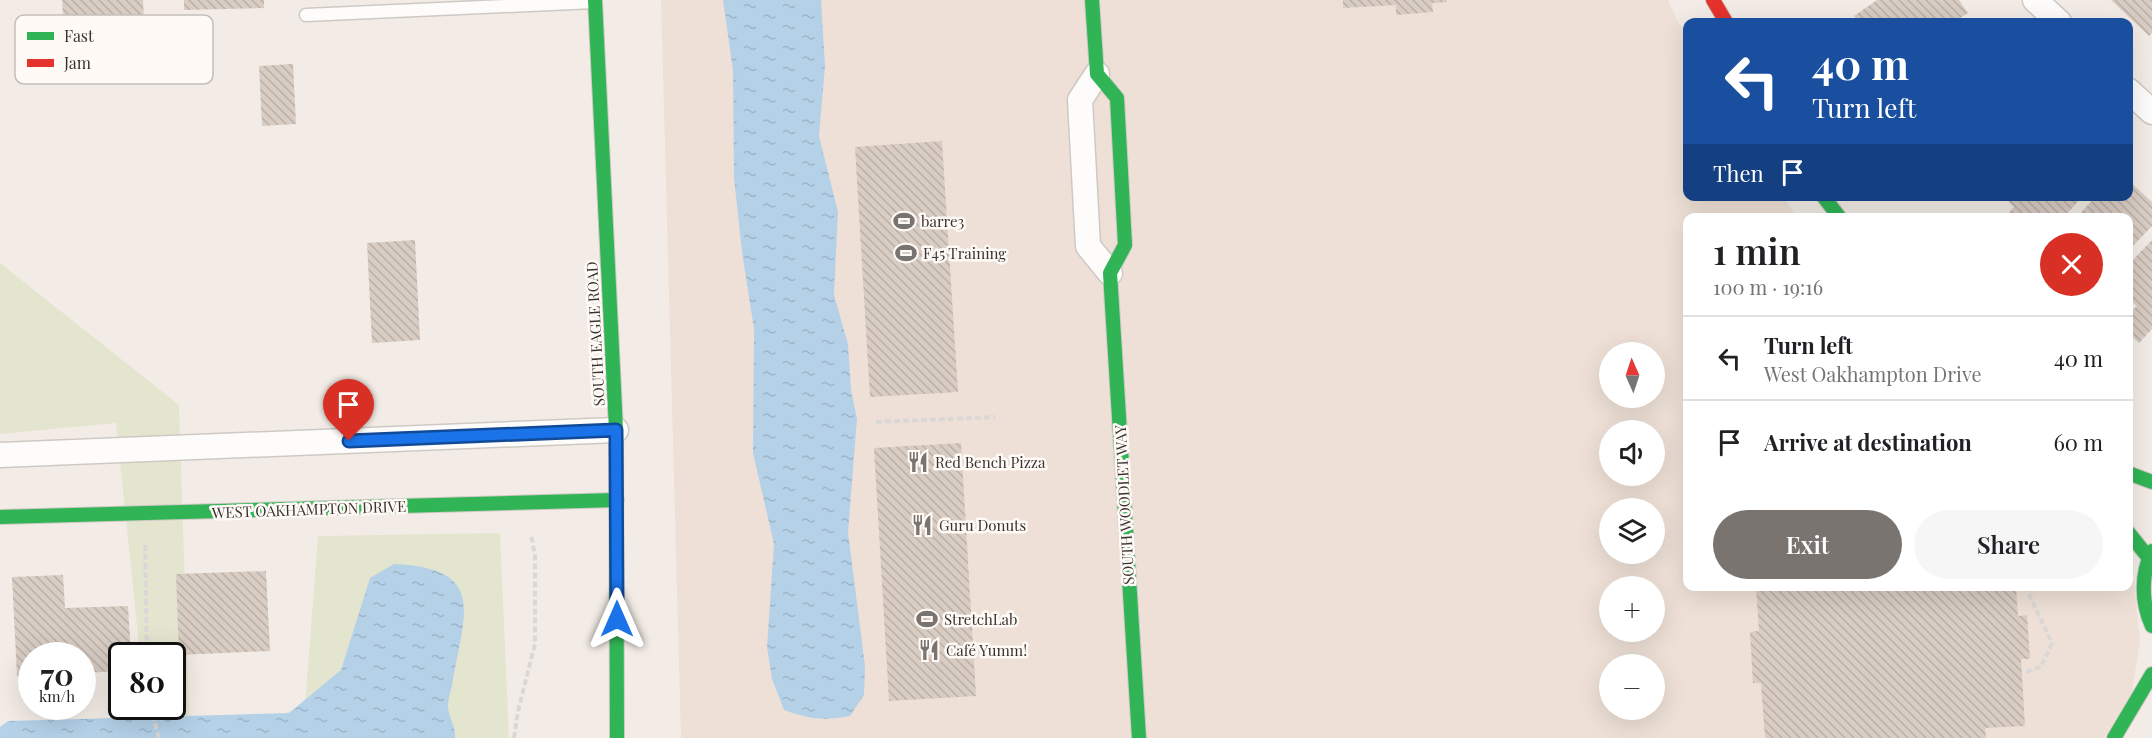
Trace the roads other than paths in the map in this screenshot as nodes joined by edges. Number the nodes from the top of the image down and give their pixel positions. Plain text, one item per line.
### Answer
1 (1092, 0) edge
2 (1713, 0) edge
3 (2035, 0) edge
4 (595, 1) edge
5 (306, 15) dead end
6 (1724, 18) edge
7 (2055, 18) edge
8 (1097, 74) junction
9 (2133, 95) edge
10 (2152, 112) edge
11 (1827, 201) edge
12 (1836, 213) edge
13 (1110, 273) junction
14 (616, 430) junction
15 (0, 455) edge
16 (2133, 475) edge
17 (2152, 483) edge
18 (617, 501) junction
19 (0, 517) edge
20 (2133, 537) edge
21 (2150, 554) edge
22 (2152, 626) edge
23 (2152, 674) edge
24 (617, 738) edge
25 (1139, 738) edge
26 (2114, 738) edge

1 - 8 main road
2 - 6 main road
3 - 7 street
4 - 5 lane
4 - 14 main road, SOUTH EAGLE ROAD
8 - 13 main road
8 - 13 street
9 - 10 street
11 - 12 main road
13 - 25 main road, SOUTH WOODLET WAY
14 - 15 street
14 - 18 main road, SOUTH EAGLE ROAD
16 - 17 main road
18 - 19 main road, WEST OAKHAMPTON DRIVE
18 - 24 main road, SOUTH EAGLE ROAD
20 - 21 main road
21 - 22 main road
23 - 26 main road

